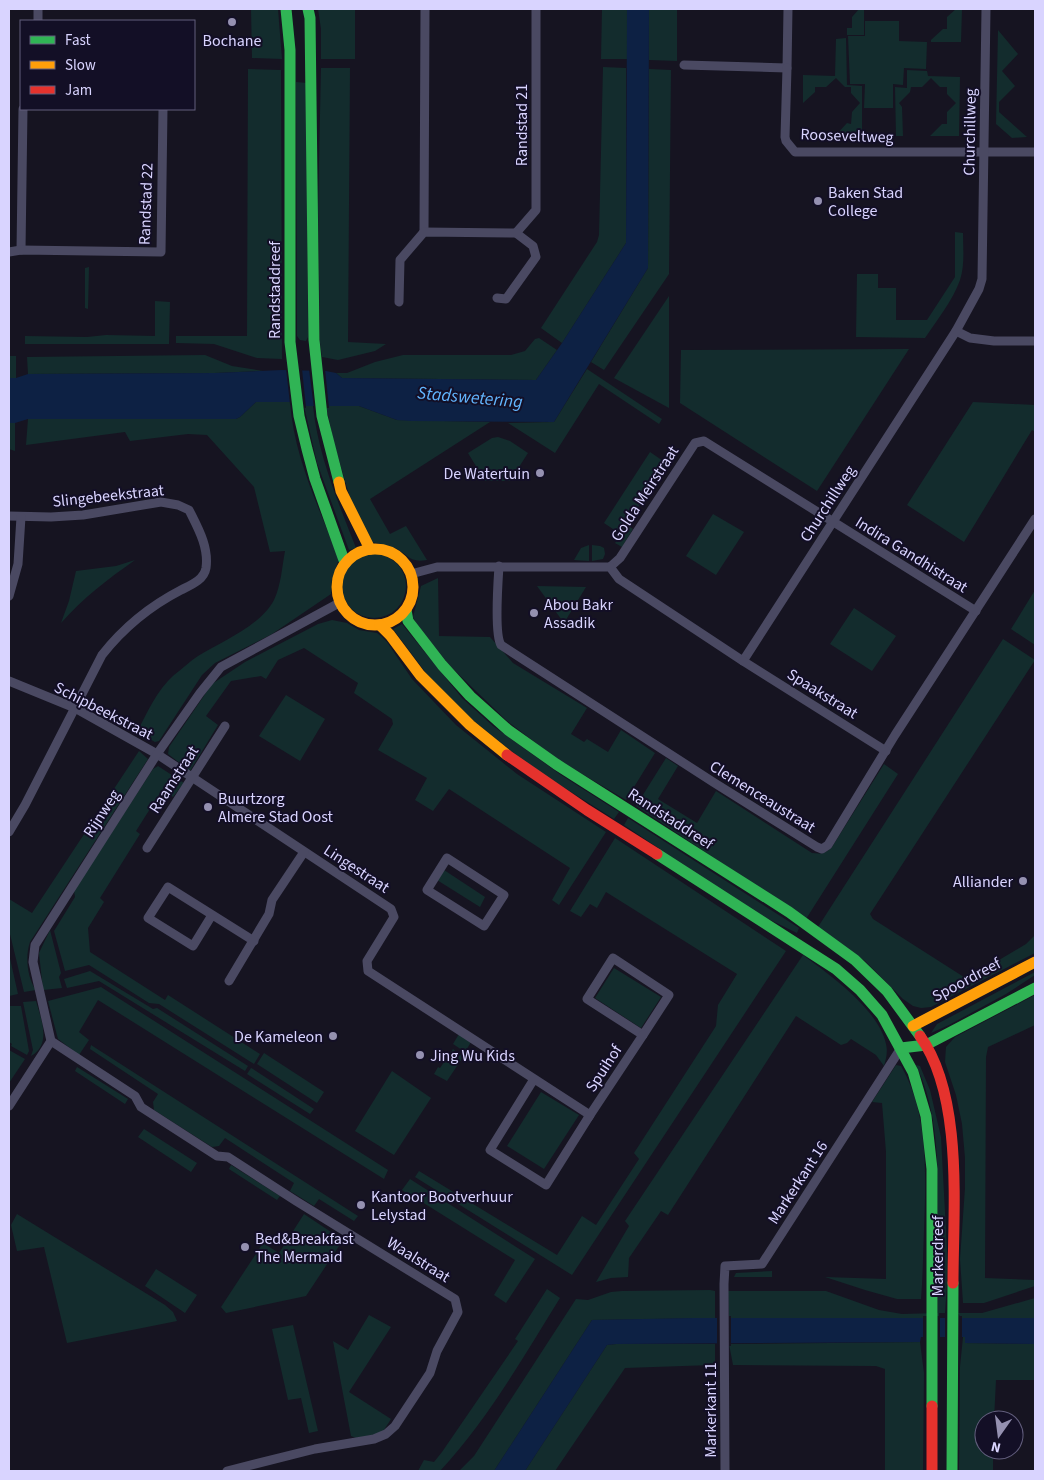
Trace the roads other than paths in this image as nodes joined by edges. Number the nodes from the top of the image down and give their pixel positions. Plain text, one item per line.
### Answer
1 (286, 9) edge
2 (308, 9) edge
3 (425, 9) edge
4 (536, 9) edge
5 (788, 9) edge
6 (986, 9) edge
7 (684, 65) dead end
8 (787, 68) junction
9 (22, 110) edge
10 (163, 110) edge
11 (984, 152) junction
12 (1035, 152) edge
13 (424, 232) junction
14 (516, 233) junction
15 (20, 250) junction
16 (9, 252) edge
17 (498, 298) dead end
18 (399, 302) dead end
19 (956, 331) junction
20 (1035, 341) edge
21 (9, 516) edge
22 (21, 517) junction
23 (1035, 519) edge
24 (833, 522) junction
25 (370, 549) junction
26 (345, 563) junction
27 (499, 566) junction
28 (610, 567) junction
29 (411, 574) junction
30 (9, 596) edge
31 (339, 603) junction
32 (406, 610) junction
33 (976, 610) junction
34 (380, 625) junction
35 (743, 661) junction
36 (9, 681) edge
37 (75, 708) junction
38 (225, 726) dead end
39 (886, 751) junction
40 (157, 754) junction
41 (193, 778) junction
42 (9, 832) edge
43 (147, 848) dead end
44 (304, 852) junction
45 (212, 915) junction
46 (484, 926) joint
47 (254, 941) junction
48 (1035, 962) edge
49 (229, 981) dead end
50 (1035, 988) edge
51 (913, 1026) junction
52 (643, 1035) junction
53 (51, 1041) junction
54 (926, 1046) junction
55 (901, 1048) junction
56 (534, 1079) junction
57 (9, 1106) edge
58 (588, 1118) junction
59 (724, 1310) joint
60 (227, 1471) edge
61 (725, 1471) edge
62 (932, 1471) edge
63 (952, 1471) edge

1 - 26 main road, Randstaddreef
2 - 25 main road
3 - 13 street
4 - 14 street, Randstad 21
5 - 8 street, Rooseveltweg
6 - 11 street, Churchillweg
7 - 8 street
8 - 11 street, Rooseveltweg
9 - 15 street
10 - 15 street, Randstad 22
11 - 12 street
11 - 19 street, Churchillweg
13 - 14 street
13 - 18 street
14 - 17 street
15 - 16 street, Randstad 22
19 - 20 street
19 - 24 street, Churchillweg
21 - 22 street, Slingebeekstraat
22 - 30 street
22 - 37 street, Slingebeekstraat
23 - 33 street, Clemenceaustraat
24 - 28 street, Golda Meirstraat
24 - 33 street, Indira Gandhistraat
24 - 35 street, Churchillweg
25 - 26 main road
25 - 29 main road
26 - 31 main road
27 - 28 street
27 - 29 street
27 - 39 street, Clemenceaustraat
28 - 35 street
29 - 32 main road
31 - 34 main road
31 - 40 street, Rijnweg
32 - 34 main road
32 - 51 main road, Randstaddreef
33 - 39 street, Clemenceaustraat
34 - 55 main road
35 - 39 street, Spaakstraat
36 - 37 street, Schipbeekstraat
37 - 40 street, Schipbeekstraat
37 - 42 street, Slingebeekstraat
38 - 41 street, Raamstraat
40 - 41 street, Lingestraat
40 - 53 street, Rijnweg
41 - 43 street, Raamstraat
41 - 44 street, Lingestraat
44 - 47 street
44 - 56 street, Lingestraat
45 - 45 street
45 - 47 street
46 - 46 street
47 - 49 street
48 - 51 main road, Spoordreef
50 - 54 main road
51 - 54 main road, Randstaddreef
51 - 55 main road
52 - 52 street, Spuihof
52 - 58 street, Spuihof
53 - 57 street
53 - 60 street, Waalstraat
54 - 55 main road
54 - 63 main road, Markerdreef
55 - 59 street, Markerkant 16
55 - 62 main road, Markerdreef
56 - 58 street
56 - 58 street, Spuihof
59 - 61 street, Markerkant 11

